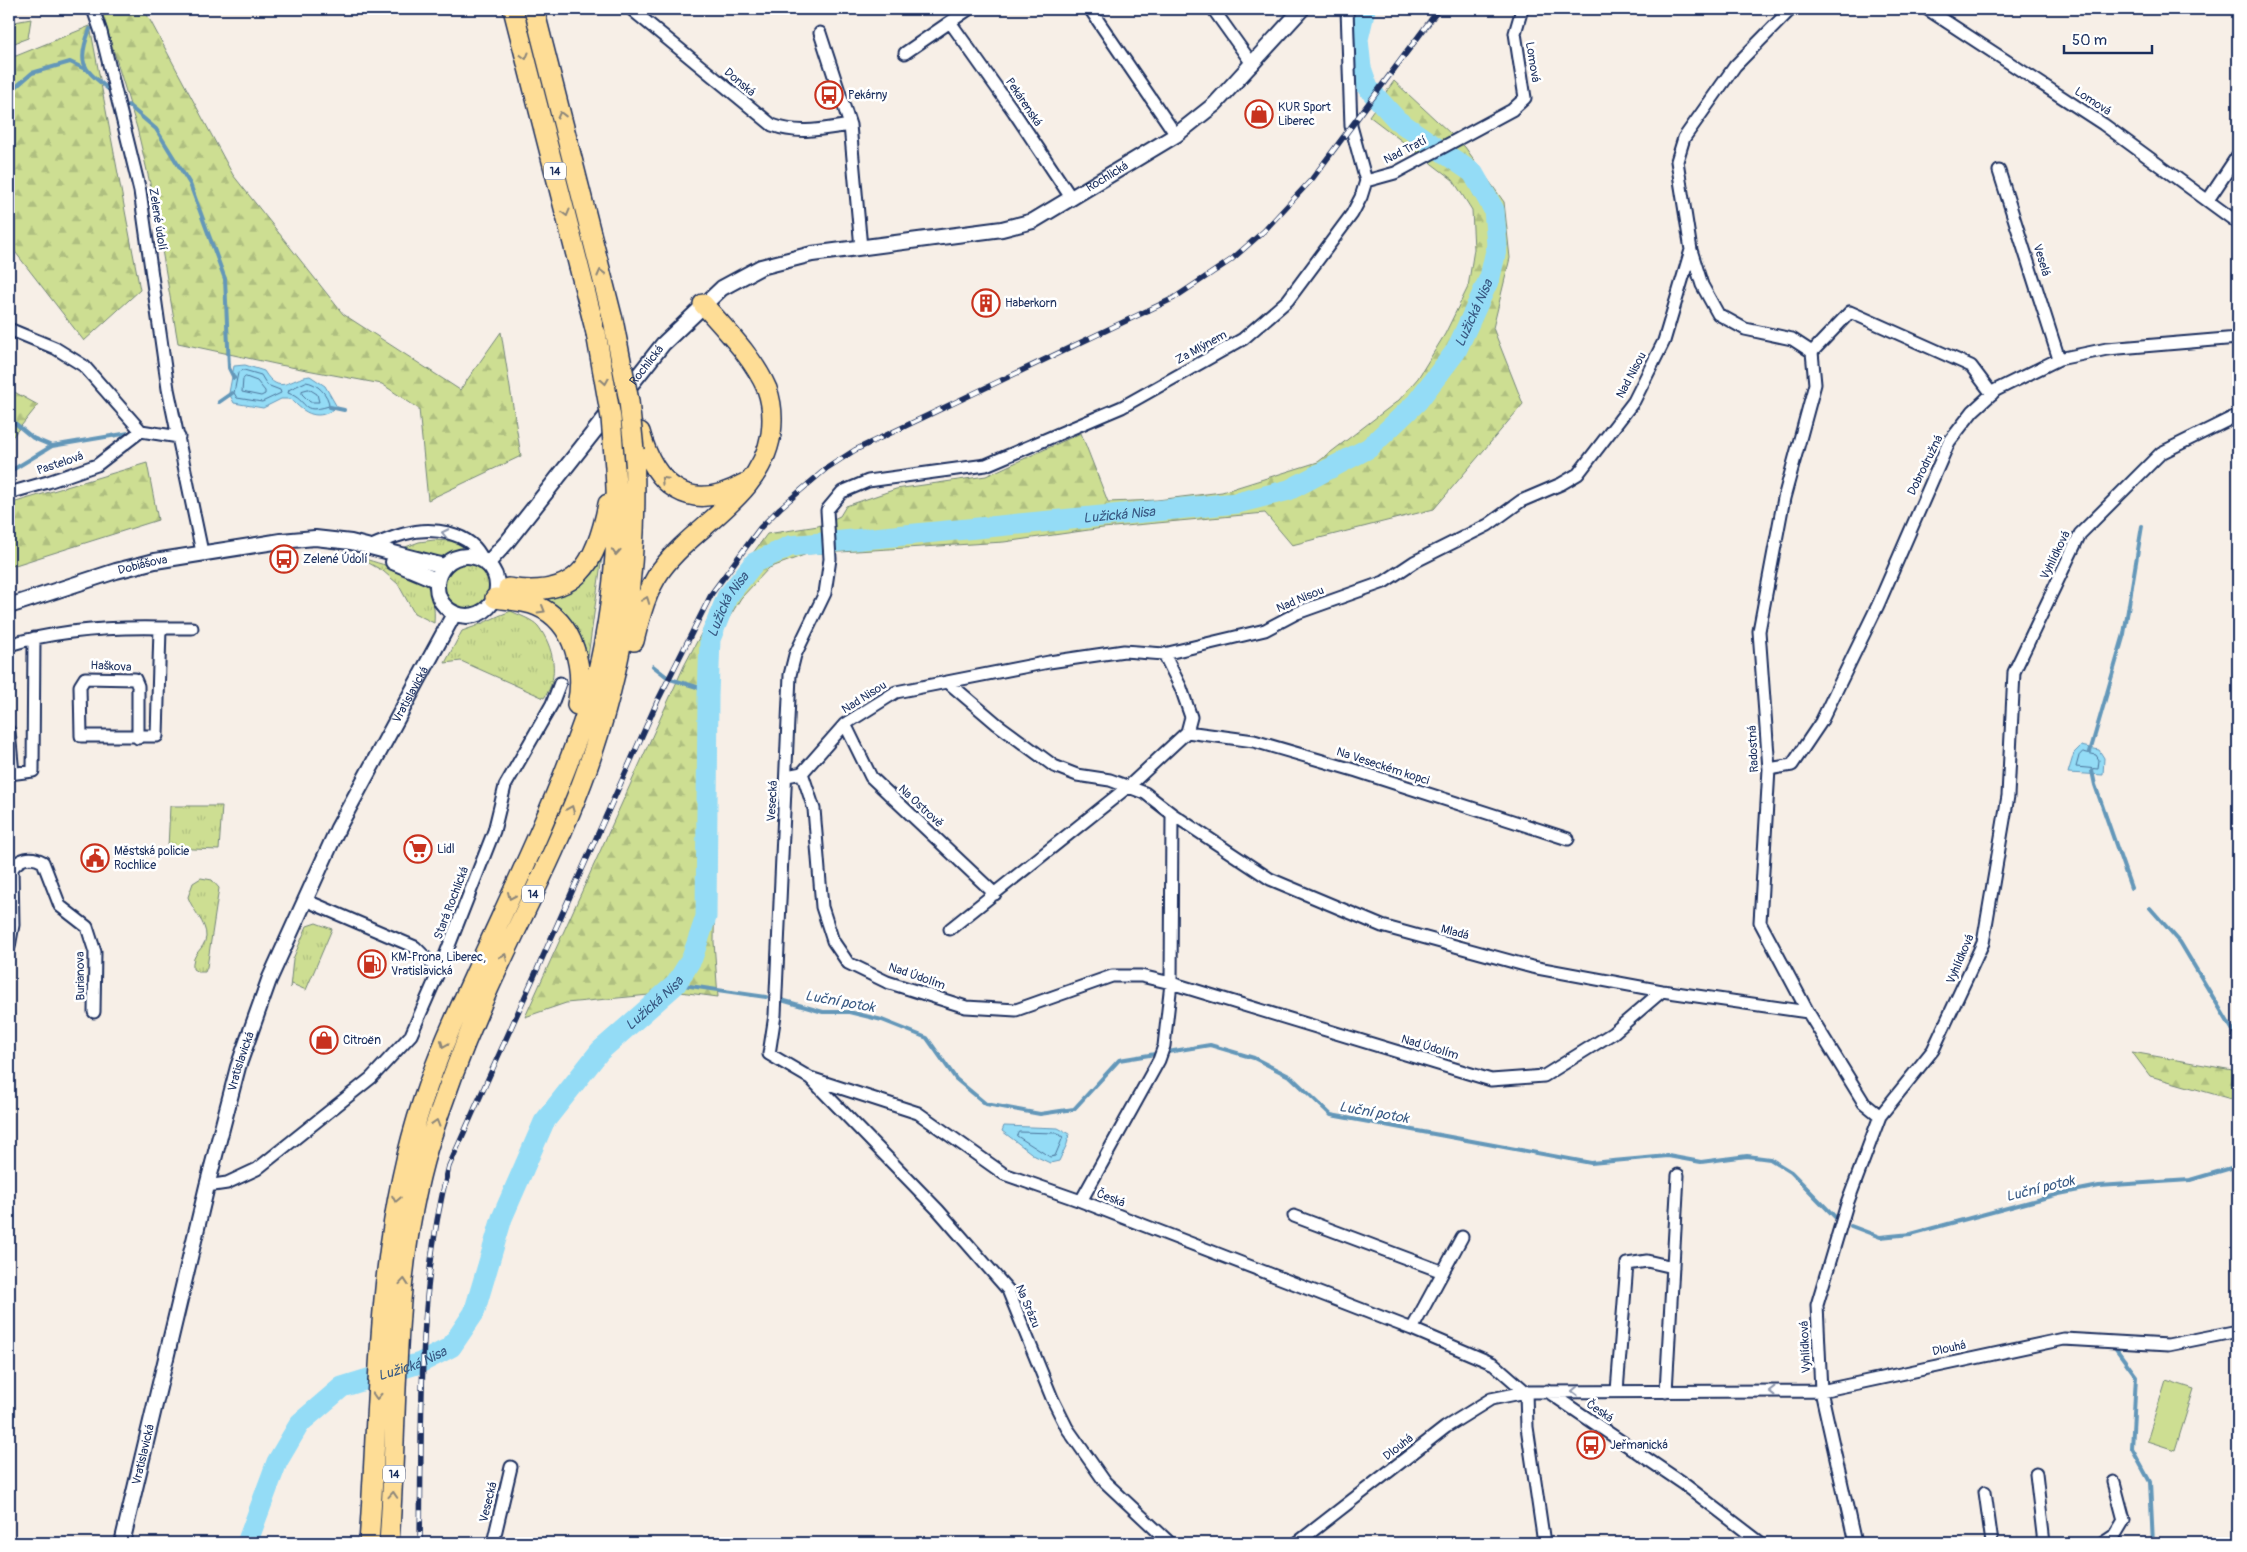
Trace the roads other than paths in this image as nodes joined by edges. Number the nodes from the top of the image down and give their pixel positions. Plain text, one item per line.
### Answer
1 (93, 9) edge
2 (513, 9) edge
3 (534, 9) edge
4 (631, 9) edge
5 (969, 9) edge
6 (1090, 9) edge
7 (1213, 9) edge
8 (1302, 9) edge
9 (1347, 9) edge
10 (1522, 9) edge
11 (1791, 9) edge
12 (1927, 9) edge
13 (950, 22) junction
14 (820, 33) dead end
15 (905, 53) dead end
16 (1253, 65) junction
17 (850, 125) junction
18 (1176, 136) junction
19 (1454, 139) joint
20 (2238, 155) edge
21 (2000, 170) dead end
22 (1366, 180) junction
23 (1072, 199) junction
24 (2208, 200) junction
25 (2238, 223) edge
26 (861, 248) junction
27 (1691, 250) junction
28 (703, 304) junction
29 (9, 328) edge
30 (2238, 338) edge
31 (1812, 352) junction
32 (2058, 359) junction
33 (1992, 394) junction
34 (2238, 415) edge
35 (141, 432) junction
36 (179, 437) junction
37 (642, 455) junction
38 (615, 468) junction
39 (753, 479) junction
40 (9, 492) edge
41 (827, 515) joint
42 (281, 541) junction
43 (382, 542) junction
44 (202, 552) junction
45 (485, 562) junction
46 (444, 566) junction
47 (436, 580) junction
48 (496, 592) junction
49 (9, 606) edge
50 (454, 614) junction
51 (160, 628) junction
52 (192, 628) dead end
53 (34, 638) junction
54 (9, 645) edge
55 (1164, 654) junction
56 (949, 682) junction
57 (560, 684) dead end
58 (845, 724) junction
59 (9, 730) edge
60 (1187, 732) junction
61 (138, 738) junction
62 (590, 761) junction
63 (1769, 770) junction
64 (802, 773) junction
65 (11, 774) edge
66 (787, 776) junction
67 (1129, 786) junction
68 (1172, 814) junction
69 (1568, 840) dead end
70 (531, 852) junction
71 (995, 894) junction
72 (305, 900) junction
73 (950, 929) dead end
74 (9, 947) edge
75 (439, 971) junction
76 (1171, 983) junction
77 (1662, 991) junction
78 (94, 1012) dead end
79 (1808, 1012) junction
80 (810, 1078) junction
81 (1880, 1116) junction
82 (1678, 1175) dead end
83 (207, 1186) junction
84 (1081, 1201) junction
85 (1294, 1216) dead end
86 (1462, 1237) dead end
87 (1673, 1267) junction
88 (1443, 1272) junction
89 (1412, 1330) junction
90 (2238, 1331) edge
91 (1547, 1391) junction
92 (1617, 1391) junction
93 (1821, 1391) junction
94 (1526, 1392) junction
95 (1666, 1392) junction
96 (511, 1467) dead end
97 (2036, 1474) dead end
98 (2114, 1482) dead end
99 (1985, 1492) dead end
100 (122, 1543) edge
101 (369, 1543) edge
102 (389, 1543) edge
103 (492, 1543) edge
104 (1170, 1543) edge
105 (1297, 1543) edge
106 (1544, 1543) edge
107 (1760, 1543) edge
108 (1855, 1543) edge
109 (1992, 1543) edge
110 (2044, 1543) edge
111 (2102, 1543) edge

1 - 36 street, Zelené údolí
2 -> 38 highway, 14, bridge
37 -> 3 highway, 14, bridge
4 - 17 street, Donská
5 - 13 street
6 - 18 street
7 - 16 street
8 - 16 street, Rochlická
9 - 22 street
10 - 19 street, Lomová
11 - 27 street, Nad Nisou
12 - 24 street, Lomová
13 - 15 street
13 - 23 street, Pekárenská
14 - 17 street
16 - 18 street, Rochlická
17 - 26 street
18 - 23 street, Rochlická
19 - 22 street, Nad Tratí
20 - 24 street
21 - 32 street, Veselá
22 - 41 street, Za Mlýnem
23 - 26 street, Rochlická
24 - 25 street, Lomová
26 - 28 street, Rochlická
27 - 31 street, Nad Nisou
27 - 55 street, Nad Nisou
28 - 39 highway
28 - 45 street, Rochlická
29 - 35 street
30 - 32 street, Dobrodružná
31 - 33 street
31 - 63 street, Radostná
32 - 33 street, Dobrodružná
33 - 63 street, Dobrodružná
34 - 81 street, Vyhlídková
35 - 36 street
35 - 40 street, Pastelová
36 - 44 street, Zelené údolí
39 -> 37 highway
37 - 62 highway, 14
38 - 48 highway
38 -> 70 highway, 14
62 -> 39 highway
41 - 66 street, Vesecká
42 - 43 street, Dobiášova
42 - 44 street, Dobiášova
42 - 47 street, Dobiášova
45 -> 43 street
43 - 46 street, Dobiášova
44 - 49 street, Dobiášova
45 - 46 street
45 - 48 street
46 - 47 street
47 - 50 street
48 - 50 street
48 -> 70 highway
50 - 72 street, Vratislavická
51 - 52 street
51 - 53 street
51 - 61 street, Haškova
53 - 54 street
53 - 65 street
55 - 56 street, Nad Nisou
55 - 60 street
56 - 58 street, Nad Nisou
56 - 67 street
57 - 75 street, Stará Rochlická
58 - 64 street, Nad Nisou
58 - 71 street, Na Ostrově
59 - 65 street
60 - 67 street
60 - 69 street, Na Veseckém kopci
61 - 61 street, Haškova
102 -> 62 highway, 14
63 - 79 street, Radostná
64 - 66 street
64 - 76 street, Nad Údolím
66 - 80 street, Vesecká
67 - 68 street, Mladá
67 - 71 street
68 - 76 street
68 - 77 street, Mladá
70 -> 101 highway, 14
71 - 73 street
72 - 75 street
72 - 83 street, Vratislavická
74 - 78 street, Burianova
75 - 83 street, Stará Rochlická
76 - 77 street, Nad Údolím
76 - 84 street
77 - 79 street, Mladá
79 - 81 street, Radostná
80 - 84 street, Česká
80 - 104 street, Na Srázu
81 - 93 street, Vyhlídková
82 - 87 street
83 - 100 street, Vratislavická
84 - 89 street, Česká
85 - 88 street
86 - 88 street
87 - 92 street
87 - 95 street
88 - 89 street
89 - 94 street, Česká
90 - 93 street, Dlouhá
92 -> 91 street, Dlouhá
91 - 94 street
91 - 107 street, Česká
92 - 95 street, Dlouhá
93 -> 95 street, Dlouhá
93 - 108 street, Vyhlídková
94 - 105 street, Dlouhá
94 - 106 street
96 - 103 street, Vesecká
97 - 110 street
98 - 111 street
99 - 109 street

